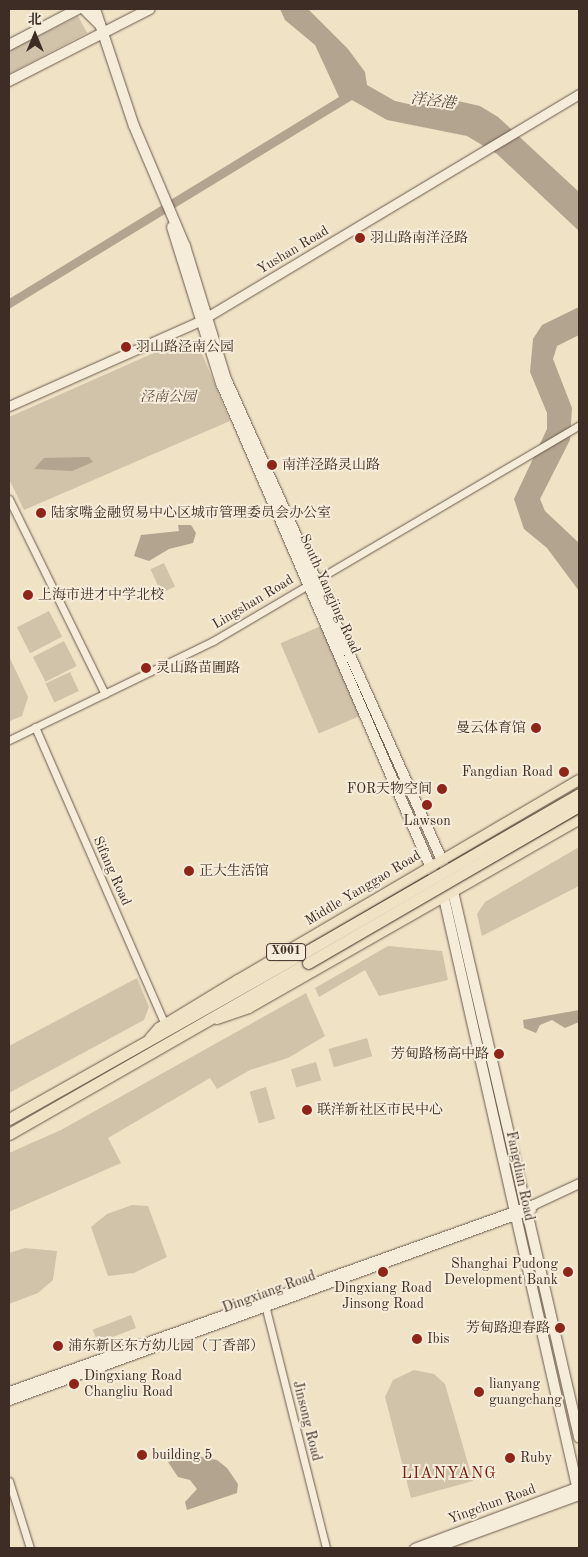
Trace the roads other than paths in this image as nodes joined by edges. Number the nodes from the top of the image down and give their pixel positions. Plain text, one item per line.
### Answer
1 (78, 9) edge
2 (84, 9) edge
3 (95, 9) edge
4 (150, 9) edge
5 (106, 31) junction
6 (9, 45) edge
7 (9, 81) edge
8 (579, 94) edge
9 (204, 320) junction
10 (9, 406) edge
11 (579, 425) edge
12 (9, 499) edge
13 (314, 580) junction
14 (105, 694) junction
15 (36, 727) junction
16 (9, 740) edge
17 (579, 780) edge
18 (579, 794) edge
19 (579, 806) edge
20 (579, 820) edge
21 (442, 858) junction
22 (433, 864) junction
23 (454, 892) junction
24 (441, 900) junction
25 (305, 958) junction
26 (210, 1021) junction
27 (165, 1024) junction
28 (144, 1046) junction
29 (9, 1120) edge
30 (9, 1134) edge
31 (579, 1183) edge
32 (529, 1208) junction
33 (514, 1214) junction
34 (265, 1303) junction
35 (9, 1392) edge
36 (9, 1400) edge
37 (579, 1438) edge
38 (9, 1481) edge
39 (579, 1489) edge
40 (30, 1548) edge
41 (326, 1548) edge
42 (414, 1548) edge
43 (434, 1548) edge

1 - 6 main road
2 - 5 main road
3 - 5 main road, South Yangjing Road
4 - 5 main road
5 - 7 main road
5 - 9 main road, South Yangjing Road
8 - 9 street, Yushan Road
9 - 10 street, Yushan Road
9 - 13 main road, South Yangjing Road
11 - 13 street, Lingshan Road
12 - 14 street
13 - 14 street, Lingshan Road
13 - 21 main road, South Yangjing Road
13 - 22 main road, South Yangjing Road
14 - 15 street, Lingshan Road
15 - 16 street, Lingshan Road
15 - 27 street, Sifang Road
17 - 21 main road, Middle Yanggao Road / X001
18 - 25 highway, Middle Yanggao Road / X001, bridge
19 - 25 highway, Middle Yanggao Road / X001, bridge
20 - 23 main road, Middle Yanggao Road
21 - 22 main road, Middle Yanggao Road / X001
21 - 23 main road, Fangdian Road
22 - 24 main road, Fangdian Road
22 - 27 main road, Middle Yanggao Road / X001
23 - 24 main road, Middle Yanggao Road
23 - 32 main road, Fangdian Road
24 - 26 main road, Middle Yanggao Road / X001
24 - 33 main road, Fangdian Road
25 - 26 highway, Middle Yanggao Road
25 - 28 highway, Middle Yanggao Road / X001
26 - 30 highway, Middle Yanggao Road / X001
27 - 28 main road, Middle Yanggao Road / X001
28 - 29 highway, Middle Yanggao Road / X001
31 - 32 street, Dingxiang Road
32 - 33 street, Dingxiang Road
32 - 37 main road, Fangdian Road
33 - 34 street, Dingxiang Road
33 - 39 main road, Fangdian Road
34 - 35 street, Dingxiang Road
34 - 36 street, Dingxiang Road
34 - 41 street, Jinsong Road
38 - 40 street
39 - 42 street, Yingchun Road
39 - 43 street, Yingchun Road

